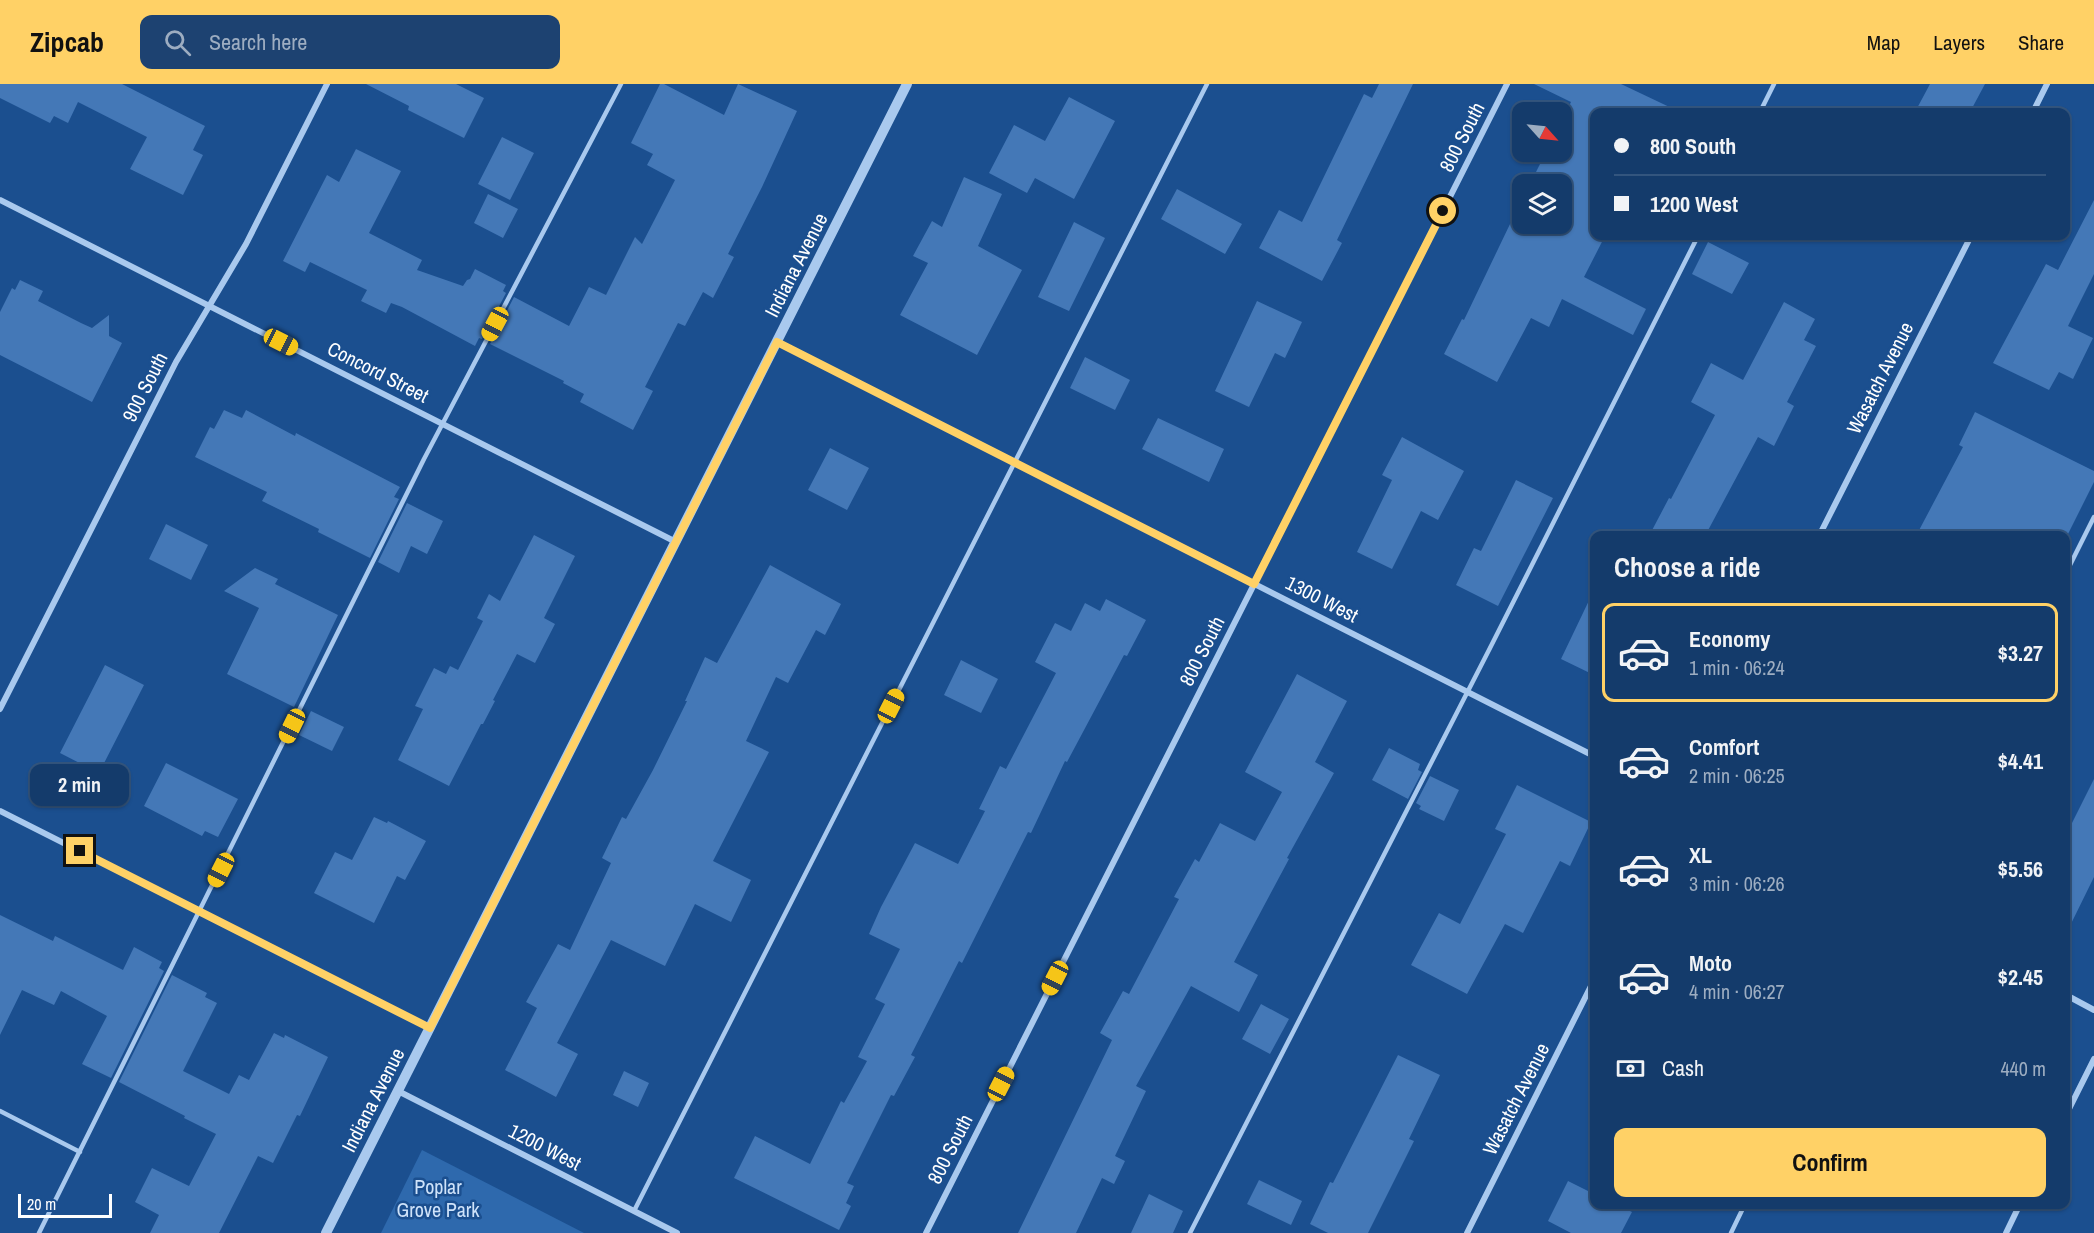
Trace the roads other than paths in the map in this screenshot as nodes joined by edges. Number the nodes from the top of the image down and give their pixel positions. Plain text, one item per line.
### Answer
1 (327, 84) edge
2 (621, 84) edge
3 (907, 84) edge
4 (1207, 84) edge
5 (1507, 84) edge
6 (1774, 84) edge
7 (2048, 84) edge
8 (1762, 108) edge
9 (2035, 108) edge
10 (0, 200) edge
11 (1696, 240) edge
12 (1969, 240) edge
13 (209, 305) junction
14 (777, 342) junction
15 (442, 424) junction
16 (1015, 462) junction
17 (2094, 517) edge
18 (1822, 531) edge
19 (676, 542) junction
20 (2070, 565) edge
21 (1254, 584) junction
22 (1467, 692) junction
23 (0, 709) edge
24 (1590, 754) edge
25 (0, 811) edge
26 (200, 912) junction
27 (1590, 988) edge
28 (2070, 997) edge
29 (2094, 1010) edge
30 (430, 1028) junction
31 (2094, 1059) edge
32 (398, 1091) junction
33 (2070, 1107) edge
34 (0, 1111) edge
35 (80, 1152) junction
36 (1743, 1209) edge
37 (2018, 1209) edge
38 (634, 1211) junction
39 (39, 1233) edge
40 (326, 1233) edge
41 (677, 1233) edge
42 (926, 1233) edge
43 (1190, 1233) edge
44 (1467, 1233) edge
45 (1731, 1233) edge
46 (2006, 1233) edge

1 - 13 street, 900 South
2 - 15 lane
3 - 14 street, Indiana Avenue
4 - 16 lane
5 - 21 street, 800 South
6 - 8 lane
7 - 9 street
10 - 13 street, Concord Street
11 - 22 lane
12 - 18 street, Wasatch Avenue
13 - 15 street, Concord Street
13 - 23 street, 900 South
14 - 16 street, 1300 West
14 - 19 street, Indiana Avenue
15 - 19 street, Concord Street
15 - 26 lane
16 - 21 street, 1300 West
16 - 38 lane
17 - 20 lane
19 - 30 street, Indiana Avenue
21 - 22 street, 1300 West
21 - 42 street, 800 South
22 - 24 street, 1300 West
22 - 43 lane
25 - 26 street
26 - 30 street
26 - 35 lane
27 - 44 street, Wasatch Avenue
28 - 29 street
30 - 32 street, Indiana Avenue
31 - 33 street
32 - 38 street, 1200 West
32 - 40 street, Indiana Avenue
34 - 35 lane
35 - 39 lane
36 - 45 lane
37 - 46 street
38 - 41 street, 1200 West

